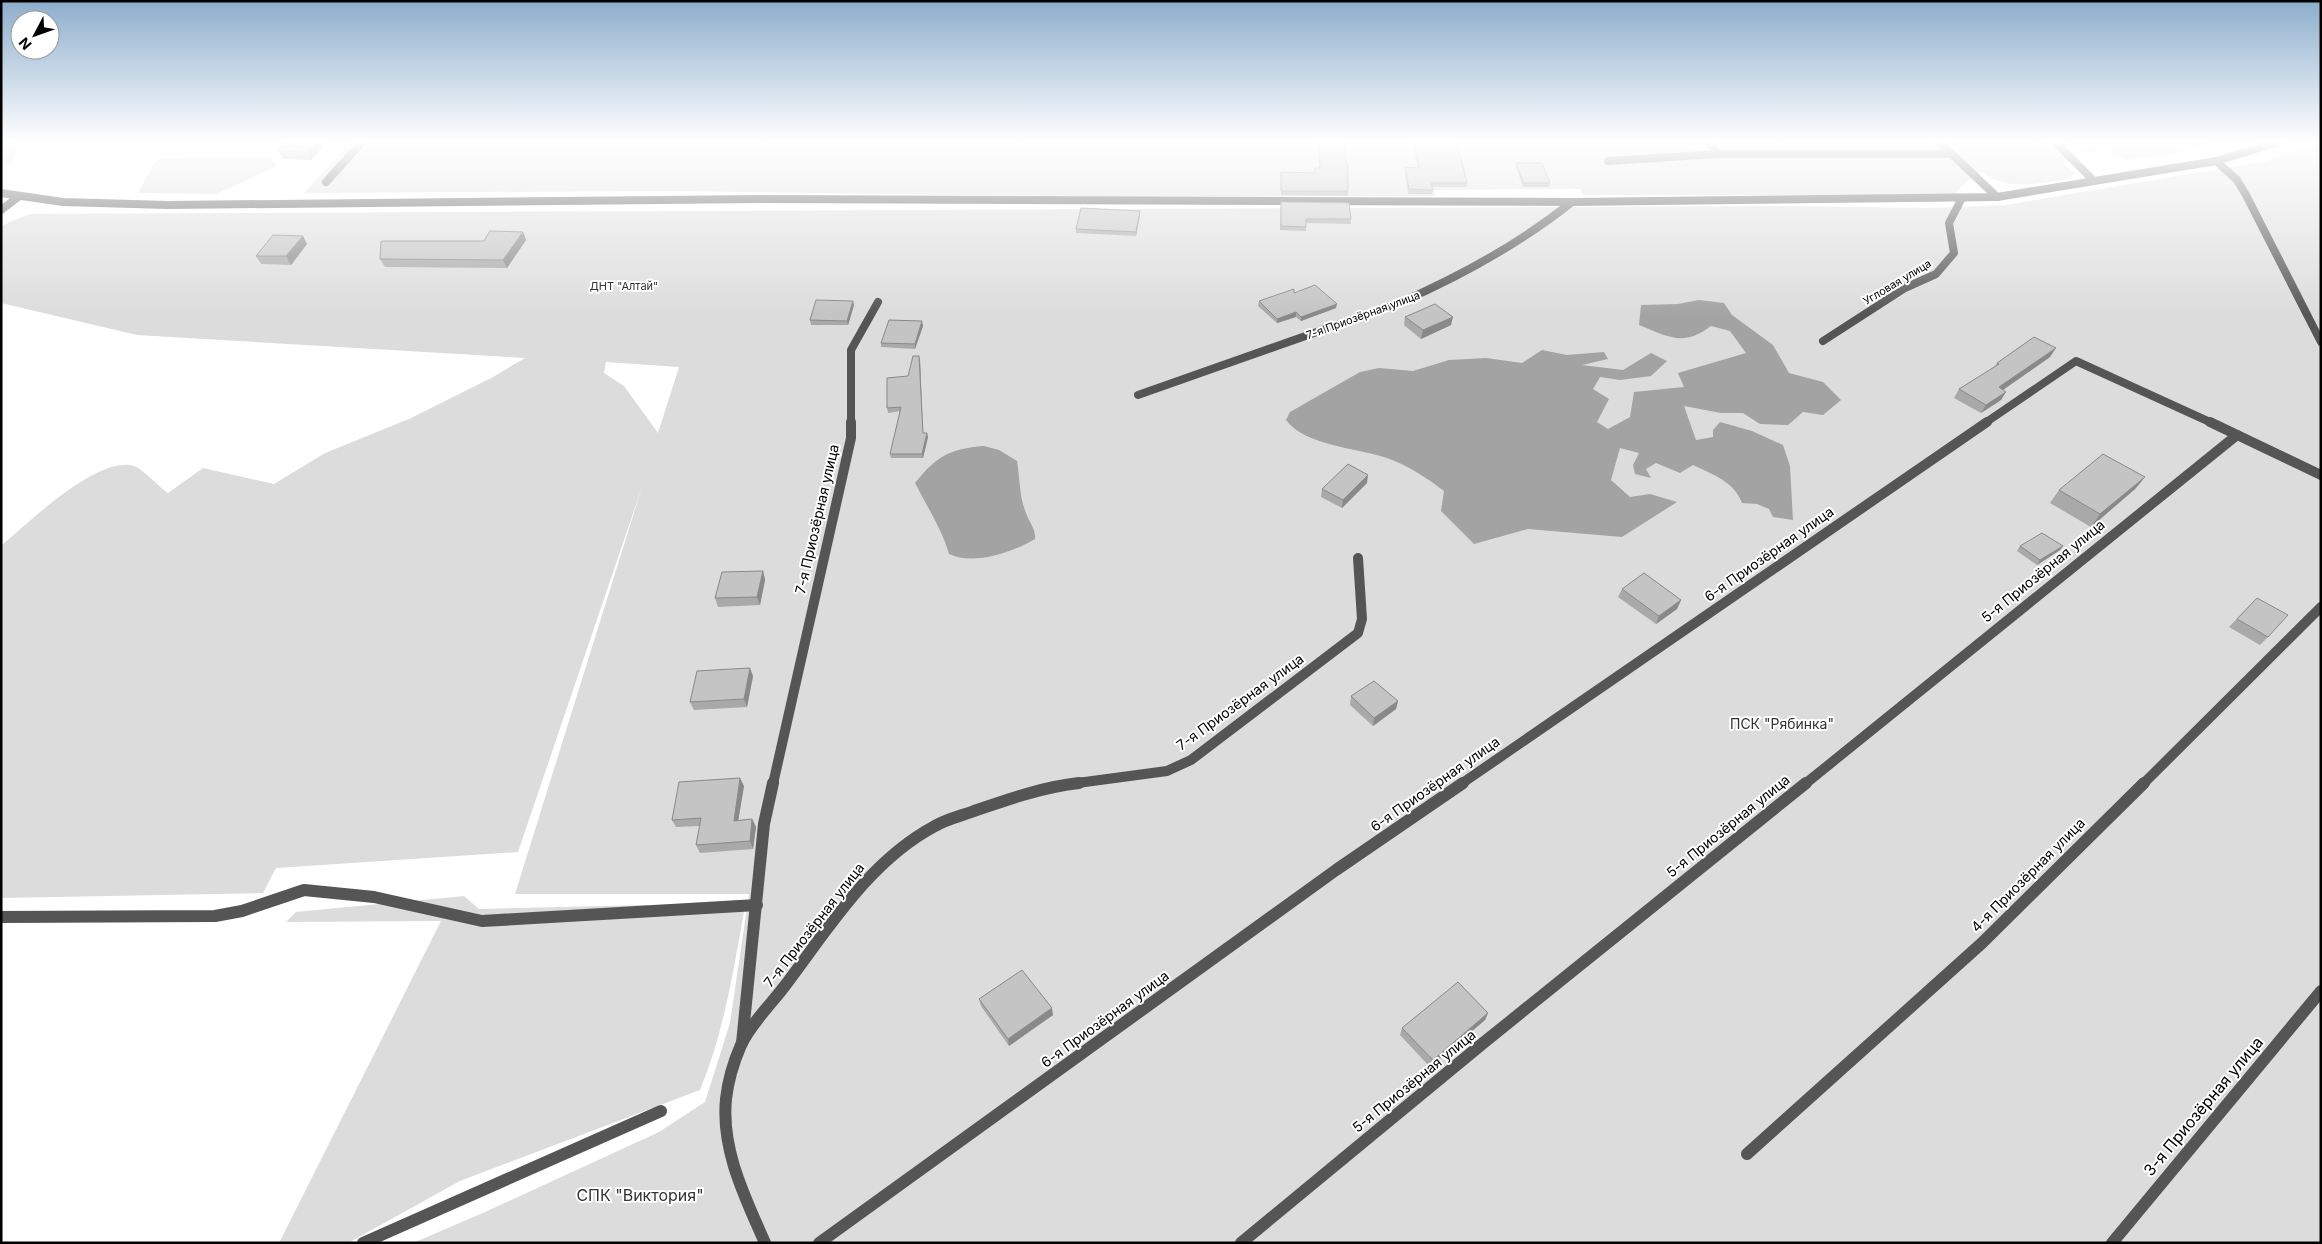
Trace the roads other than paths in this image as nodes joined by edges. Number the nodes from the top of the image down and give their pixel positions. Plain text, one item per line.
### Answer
1 (15, 199) edge
2 (38, 199) edge
3 (756, 199) edge
4 (775, 199) edge
5 (1859, 199) edge
6 (1961, 199) edge
7 (2248, 199) edge
8 (1572, 202) junction
9 (1, 210) edge
10 (878, 302) dead end
11 (1823, 341) dead end
12 (2321, 342) edge
13 (1138, 395) dead end
14 (2236, 435) junction
15 (2321, 475) edge
16 (1358, 558) dead end
17 (2321, 607) edge
18 (757, 906) junction
19 (1, 918) edge
20 (2321, 991) edge
21 (742, 1043) junction
22 (661, 1111) dead end
23 (1747, 1154) dead end
24 (362, 1243) edge
25 (765, 1243) edge
26 (819, 1243) edge
27 (1241, 1243) edge
28 (2112, 1243) edge

1 - 9 street
2 - 3 street
4 - 8 street
5 - 8 street
6 - 11 street, Угловая улица
7 - 12 street
8 - 13 street, 7-я Приозёрная улица
10 - 18 street, 7-я Приозёрная улица
14 - 15 street
14 - 26 street, 6-я Приозёрная улица
14 - 27 street, 5-я Приозёрная улица
16 - 21 street, 7-я Приозёрная улица
17 - 23 street, 4-я Приозёрная улица
18 - 19 street
18 - 21 street, 7-я Приозёрная улица
20 - 28 street, 3-я Приозёрная улица
21 - 25 street, 7-я Приозёрная улица
22 - 24 street

